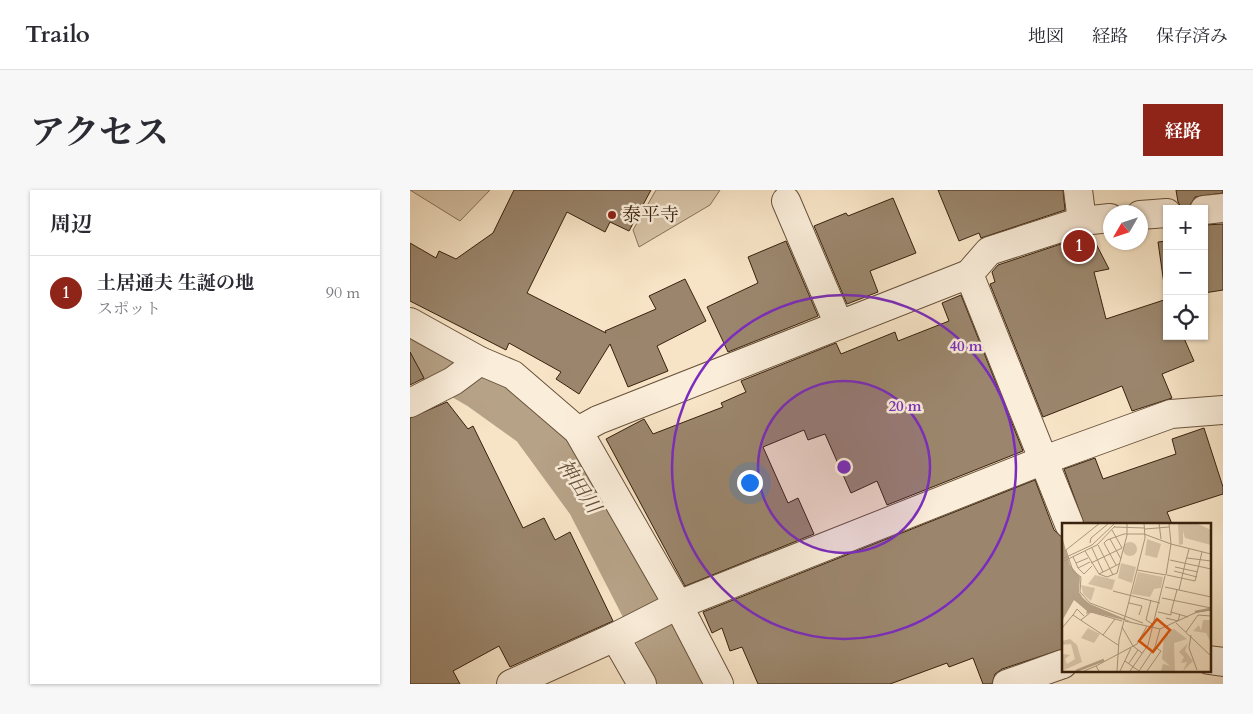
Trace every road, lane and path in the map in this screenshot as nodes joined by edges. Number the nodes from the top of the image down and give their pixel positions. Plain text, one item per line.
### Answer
1 (1078, 190) edge
2 (786, 201) dead end
3 (1223, 208) edge
4 (1208, 210) edge
5 (1163, 213) edge
6 (1148, 215) edge
7 (1103, 219) edge
8 (1082, 221) junction
9 (968, 274) junction
10 (410, 322) edge
11 (839, 325) junction
12 (469, 369) junction
13 (410, 403) edge
14 (1223, 410) edge
15 (578, 431) junction
16 (1044, 460) junction
17 (1069, 523) edge
18 (673, 608) junction
19 (624, 633) junction
20 (1210, 660) edge
21 (1223, 662) edge
22 (1062, 664) edge
23 (511, 684) edge
24 (642, 684) edge
25 (720, 684) edge
26 (1007, 684) edge

1 - 8 street
2 - 11 street
3 - 4 street
5 - 6 street
7 - 8 street
8 - 9 street
9 - 11 street
9 - 16 street
10 - 12 street
11 - 15 street
12 - 13 street
12 - 15 street
14 - 16 street
15 - 18 street
16 - 17 street
16 - 18 street
18 - 19 street
18 - 25 street
19 - 23 street
19 - 24 street
20 - 21 street
22 - 26 street

